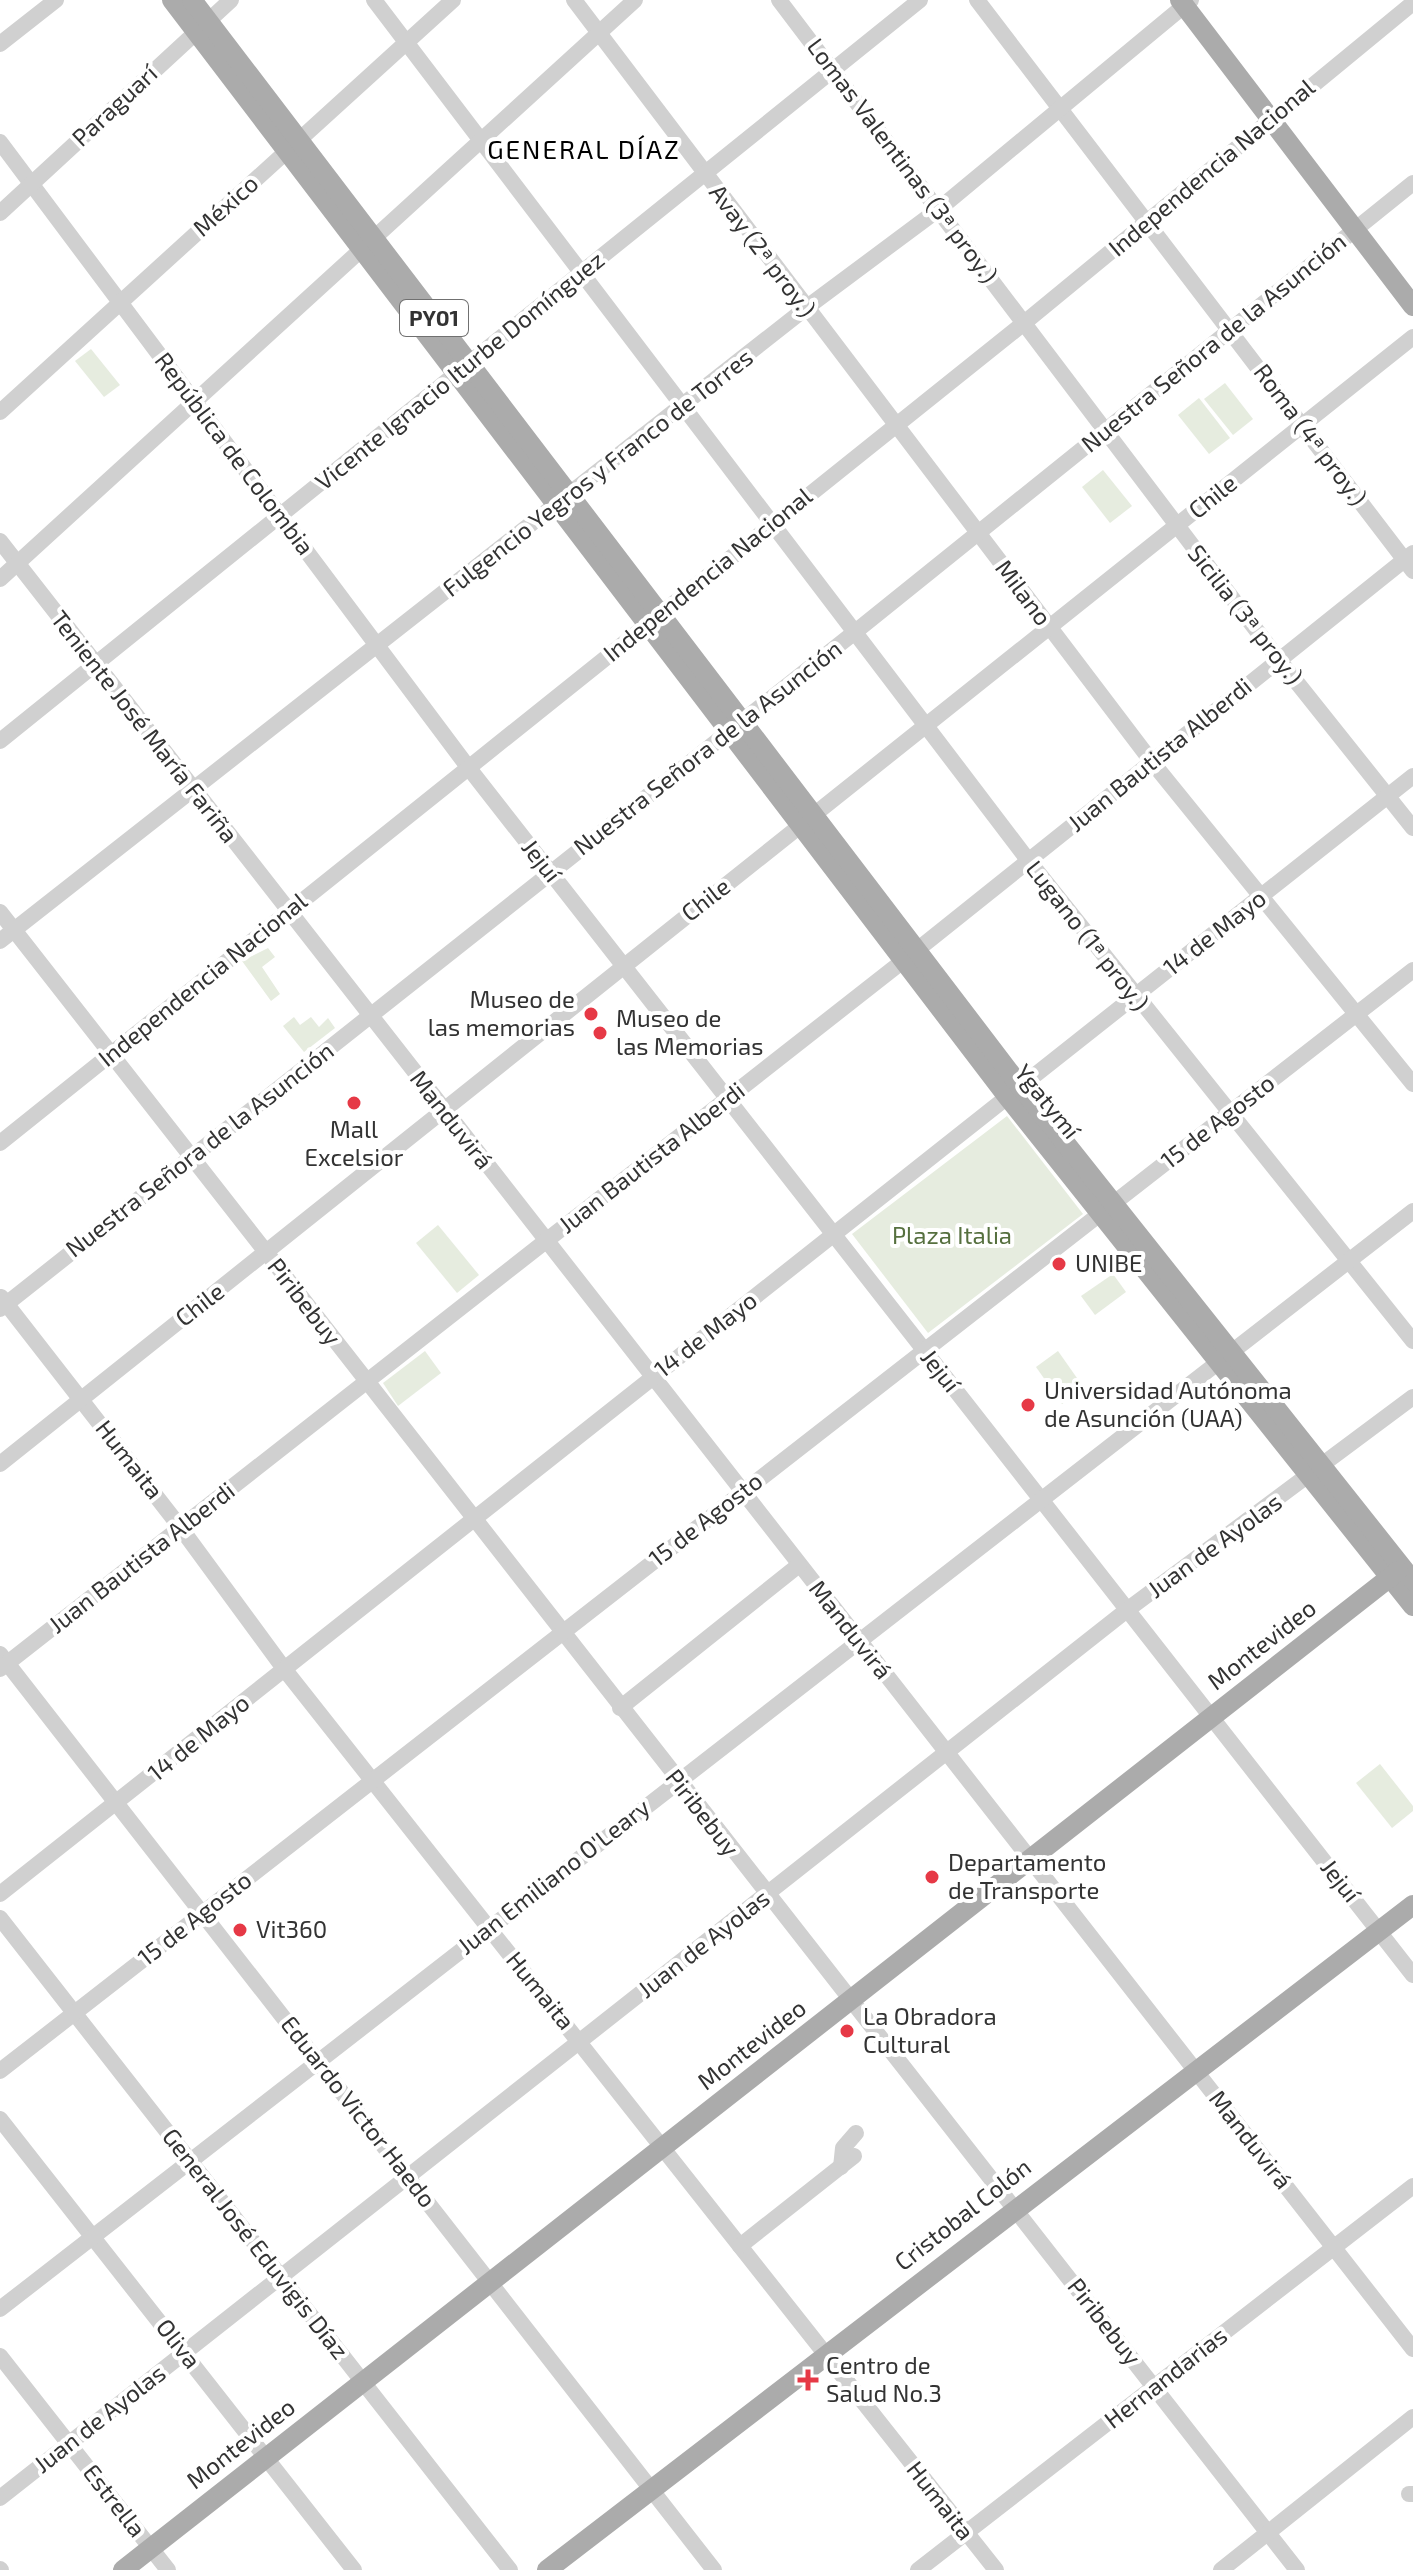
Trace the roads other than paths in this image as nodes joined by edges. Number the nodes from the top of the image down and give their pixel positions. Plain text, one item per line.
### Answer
1 (56, 0) edge
2 (172, 0) edge
3 (192, 0) edge
4 (231, 0) edge
5 (374, 0) edge
6 (453, 0) edge
7 (574, 0) edge
8 (635, 0) edge
9 (779, 0) edge
10 (920, 0) edge
11 (977, 0) edge
12 (1185, 2) edge
13 (1413, 3) edge
14 (202, 26) junction
15 (597, 33) junction
16 (406, 42) junction
17 (0, 44) edge
18 (833, 71) junction
19 (1062, 110) junction
20 (1269, 118) junction
21 (480, 139) junction
22 (0, 142) edge
23 (292, 146) junction
24 (704, 175) junction
25 (1413, 183) edge
26 (31, 184) junction
27 (939, 209) junction
28 (0, 213) edge
29 (1148, 222) junction
30 (1354, 229) junction
31 (366, 242) junction
32 (583, 272) junction
33 (121, 302) junction
34 (1413, 306) edge
35 (806, 308) junction
36 (1024, 323) junction
37 (1231, 330) junction
38 (1413, 337) edge
39 (462, 369) junction
40 (192, 400) junction
41 (685, 405) junction
42 (0, 412) edge
43 (895, 423) junction
44 (1302, 426) junction
45 (1105, 431) junction
46 (564, 501) junction
47 (279, 516) junction
48 (772, 523) junction
49 (1177, 526) junction
50 (978, 533) junction
51 (0, 541) edge
52 (1410, 561) edge
53 (18, 565) junction
54 (0, 579) edge
55 (655, 618) junction
56 (1050, 627) junction
57 (855, 632) junction
58 (377, 646) junction
59 (1279, 660) junction
60 (98, 665) junction
61 (737, 725) junction
62 (927, 725) junction
63 (0, 741) edge
64 (1152, 762) junction
65 (468, 767) junction
66 (1413, 776) edge
67 (194, 790) junction
68 (1388, 796) junction
69 (809, 819) junction
70 (1413, 828) edge
71 (1028, 860) junction
72 (550, 873) junction
73 (1261, 896) junction
74 (0, 912) edge
75 (287, 913) junction
76 (14, 930) junction
77 (0, 941) edge
78 (911, 955) junction
79 (623, 965) junction
80 (1413, 970) edge
81 (1134, 996) junction
82 (1356, 1014) junction
83 (369, 1016) junction
84 (111, 1054) junction
85 (1413, 1084) edge
86 (1013, 1091) junction
87 (727, 1099) junction
88 (443, 1111) junction
89 (1229, 1113) junction
90 (0, 1143) edge
91 (192, 1157) junction
92 (1109, 1207) junction
93 (1413, 1211) edge
94 (833, 1234) junction
95 (545, 1241) junction
96 (266, 1253) junction
97 (1349, 1262) junction
98 (2, 1303) edge
99 (1413, 1341) edge
100 (924, 1351) junction
101 (1227, 1357) junction
102 (652, 1377) junction
103 (366, 1381) junction
104 (1413, 1397) edge
105 (81, 1399) junction
106 (0, 1464) edge
107 (1317, 1472) junction
108 (742, 1492) junction
109 (1041, 1500) junction
110 (473, 1519) junction
111 (180, 1527) junction
112 (799, 1565) junction
113 (1405, 1572) edge
114 (1413, 1606) edge
115 (1127, 1610) junction
116 (562, 1633) junction
117 (858, 1641) junction
118 (2, 1662) edge
119 (285, 1670) junction
120 (620, 1708) junction
121 (1211, 1717) junction
122 (946, 1753) junction
123 (373, 1781) junction
124 (677, 1781) junction
125 (117, 1804) junction
126 (1030, 1860) junction
127 (0, 1894) edge
128 (767, 1894) junction
129 (1413, 1905) edge
130 (202, 1913) junction
131 (0, 1918) edge
132 (489, 1928) junction
133 (1379, 1931) junction
134 (1413, 1975) edge
135 (851, 2000) junction
136 (74, 2013) junction
137 (580, 2041) junction
138 (319, 2062) junction
139 (1195, 2070) junction
140 (0, 2071) edge
141 (0, 2119) edge
142 (856, 2133) dead end
143 (662, 2148) junction
144 (190, 2160) junction
145 (408, 2177) junction
146 (1413, 2186) edge
147 (1015, 2208) junction
148 (92, 2237) junction
149 (740, 2246) junction
150 (1334, 2246) junction
151 (281, 2277) junction
152 (491, 2283) junction
153 (0, 2309) edge
154 (1413, 2349) edge
155 (185, 2352) junction
156 (825, 2355) junction
157 (0, 2356) edge
158 (362, 2381) junction
159 (1155, 2388) junction
160 (1413, 2417) edge
161 (69, 2444) junction
162 (266, 2457) junction
163 (654, 2490) junction
164 (0, 2498) edge
165 (965, 2532) junction
166 (1269, 2534) junction
167 (151, 2548) junction
168 (123, 2570) edge
169 (168, 2570) edge
170 (354, 2570) edge
171 (510, 2570) edge
172 (547, 2570) edge
173 (714, 2570) edge
174 (918, 2570) edge
175 (996, 2570) edge
176 (1221, 2570) edge
177 (1297, 2570) edge

1 - 17 street
2 - 14 main road, PY01
3 - 14 main road, PY01
4 - 14 street, Paraguarí
5 - 16 street, Lugano (1ª proy.)
6 - 16 street, México
7 - 15 street, Avay (2ª proy.)
8 - 15 street
9 - 18 street, Lomas Valentinas (3ª proy.)
10 - 18 street, Vicente Ignacio Iturbe Domínguez
11 - 19 street, Roma (4ª proy.)
12 - 19 street, Fulgencio Yegros y Franco de Torres
12 - 20 main road
13 - 20 street, Independencia Nacional
14 - 23 main road, PY01
14 - 26 street, Paraguarí
15 - 21 street
15 - 24 street, Avay (2ª proy.)
16 - 21 street, Lugano (1ª proy.)
16 - 23 street, México
18 - 24 street, Vicente Ignacio Iturbe Domínguez
18 - 27 street, Lomas Valentinas (3ª proy.)
19 - 27 street, Fulgencio Yegros y Franco de Torres
19 - 29 street, Roma (4ª proy.)
20 - 29 street, Independencia Nacional
20 - 30 main road
21 - 31 street
21 - 32 street, Lugano (1ª proy.)
22 - 26 street, República de Colombia
23 - 31 main road, PY01
23 - 33 street, México
24 - 32 street, Vicente Ignacio Iturbe Domínguez
24 - 35 street, Avay (2ª proy.)
25 - 30 street, Nuestra Señora de la Asunción
26 - 28 street, Paraguarí
26 - 33 street, República de Colombia
27 - 35 street, Fulgencio Yegros y Franco de Torres
27 - 36 street, Lomas Valentinas (3ª proy.)
29 - 36 street, Independencia Nacional
29 - 37 street, Roma (4ª proy.)
30 - 34 main road
30 - 37 street, Nuestra Señora de la Asunción
31 - 39 main road, PY01
31 - 40 street
32 - 39 street, Vicente Ignacio Iturbe Domínguez
32 - 41 street, Lugano (1ª proy.)
33 - 40 street, República de Colombia
33 - 42 street, México
35 - 41 street, Fulgencio Yegros y Franco de Torres
35 - 43 street, Avay (2ª proy.)
36 - 43 street, Independencia Nacional
36 - 45 street, Sicilia (3ª proy.)
37 - 44 street, Roma (4ª proy.)
37 - 45 street, Nuestra Señora de la Asunción
38 - 44 street, Chile
39 - 46 main road, PY01
39 - 47 street, Vicente Ignacio Iturbe Domínguez
40 - 47 street, República de Colombia
40 - 53 street
41 - 46 street, Fulgencio Yegros y Franco de Torres
41 - 48 street, Lugano (1ª proy.)
43 - 48 street, Independencia Nacional
43 - 50 street, Milano
44 - 49 street, Chile
44 - 52 street, Roma (4ª proy.)
45 - 49 street, Sicilia (3ª proy.)
45 - 50 street, Nuestra Señora de la Asunción
46 - 55 main road, PY01
46 - 58 street, Fulgencio Yegros y Franco de Torres
47 - 58 street, República de Colombia
47 - 60 street, Vicente Ignacio Iturbe Domínguez
48 - 55 street, Independencia Nacional
48 - 57 street, Lugano (1ª proy.)
49 - 56 street, Chile
49 - 59 street, Sicilia (3ª proy.)
50 - 56 street, Milano
50 - 57 street, Nuestra Señora de la Asunción
51 - 53 street, Teniente José María Fariña
52 - 59 street, Juan Bautista Alberdi
53 - 54 street
53 - 60 street, Teniente José María Fariña
55 - 61 main road, Ygatymí
55 - 65 street, Independencia Nacional
56 - 62 street, Chile
56 - 64 street, Milano
57 - 61 street, Nuestra Señora de la Asunción
57 - 62 street, Lugano (1ª proy.)
58 - 65 street, República de Colombia
58 - 67 street, Fulgencio Yegros y Franco de Torres
59 - 64 street, Juan Bautista Alberdi
59 - 68 street, Sicilia (3ª proy.)
60 - 63 street, Vicente Ignacio Iturbe Domínguez
60 - 67 street, Teniente José María Fariña
61 - 69 main road, Ygatymí
61 - 72 street, Nuestra Señora de la Asunción
62 - 69 street, Chile
62 - 71 street, Lugano (1ª proy.)
64 - 71 street, Juan Bautista Alberdi
64 - 73 street, Milano
65 - 72 street, Jejuí
65 - 75 street, Independencia Nacional
66 - 68 street, 14 de Mayo
67 - 75 street, Teniente José María Fariña
67 - 76 street, Fulgencio Yegros y Franco de Torres
68 - 70 street, Sicilia (3ª proy.)
68 - 73 street, 14 de Mayo
69 - 78 main road, Ygatymí
69 - 79 street, Chile
71 - 78 street, Juan Bautista Alberdi
71 - 81 street, Lugano (1ª proy.)
72 - 79 street, Jejuí
72 - 83 street, Nuestra Señora de la Asunción
73 - 81 street, 14 de Mayo
73 - 82 street, Milano
74 - 76 street, Piribebuy
75 - 83 street, Manduvirá
75 - 84 street, Independencia Nacional
76 - 77 street, Fulgencio Yegros y Franco de Torres
76 - 84 street, Piribebuy
78 - 86 main road, Ygatymí
78 - 87 street, Juan Bautista Alberdi
79 - 87 street, Jejuí
79 - 88 street, Chile
80 - 82 street, 15 de Agosto
81 - 86 street, 14 de Mayo
81 - 89 street, Lugano (1ª proy.)
82 - 85 street, Milano
82 - 89 street, 15 de Agosto
83 - 88 street, Manduvirá
83 - 91 street, Nuestra Señora de la Asunción
84 - 90 street, Independencia Nacional
84 - 91 street, Piribebuy
86 - 92 main road, Ygatymí
86 - 94 street, 14 de Mayo
87 - 94 street, Jejuí
87 - 95 street, Juan Bautista Alberdi
88 - 95 street, Manduvirá
88 - 96 street, Chile
89 - 92 street, 15 de Agosto
89 - 97 street, Lugano (1ª proy.)
91 - 96 street, Piribebuy
91 - 98 street, Nuestra Señora de la Asunción
92 - 100 street, 15 de Agosto
92 - 101 main road, Ygatymí
93 - 97 street, Juan Emiliano O'Leary
94 - 100 street, Jejuí
94 - 102 street, 14 de Mayo
95 - 102 street, Manduvirá
95 - 103 street, Juan Bautista Alberdi
96 - 103 street, Piribebuy
96 - 105 street, Chile
97 - 99 street, Lugano (1ª proy.)
97 - 101 street, Juan Emiliano O'Leary
98 - 105 street, Humaita
100 - 108 street, 15 de Agosto
100 - 109 street, Jejuí
101 - 107 main road, Ygatymí
101 - 109 street, Juan Emiliano O'Leary
102 - 108 street, Manduvirá
102 - 110 street, 14 de Mayo
103 - 110 street, Piribebuy
103 - 111 street, Juan Bautista Alberdi
104 - 107 street, Juan de Ayolas
105 - 106 street, Chile
105 - 111 street, Humaita
107 - 113 main road, Ygatymí
107 - 115 street, Juan de Ayolas
108 - 112 street, Manduvirá
108 - 116 street, 15 de Agosto
109 - 115 street, Jejuí
109 - 117 street, Juan Emiliano O'Leary
110 - 116 street, Piribebuy
110 - 119 street, 14 de Mayo
111 - 118 street, Juan Bautista Alberdi
111 - 119 street, Humaita
112 - 117 street, Manduvirá
112 - 120 street
113 - 114 main road, Ygatymí
113 - 121 main road, Montevideo
115 - 121 street, Jejuí
115 - 122 street, Juan de Ayolas
116 - 120 street, Piribebuy
116 - 123 street, 15 de Agosto
117 - 122 street, Manduvirá
117 - 124 street, Juan Emiliano O'Leary
118 - 125 street, Eduardo Victor Haedo
119 - 123 street, Humaita
119 - 125 street, 14 de Mayo
120 - 124 street, Piribebuy
121 - 126 main road, Montevideo
121 - 133 street, Jejuí
122 - 126 street, Manduvirá
122 - 128 street, Juan de Ayolas
123 - 130 street, 15 de Agosto
123 - 132 street, Humaita
124 - 128 street, Piribebuy
124 - 132 street, Juan Emiliano O'Leary
125 - 127 street, 14 de Mayo
125 - 130 street, Eduardo Victor Haedo
126 - 135 main road, Montevideo
126 - 139 street, Manduvirá
128 - 135 street, Piribebuy
128 - 137 street, Juan de Ayolas
129 - 133 main road, Cristobal Colón
130 - 136 street, 15 de Agosto
130 - 138 street, Eduardo Victor Haedo
131 - 136 street, General José Eduvigis Díaz
132 - 137 street, Humaita
132 - 138 street, Juan Emiliano O'Leary
133 - 134 street, Jejuí
133 - 139 main road, Cristobal Colón
135 - 143 main road, Montevideo
135 - 147 street, Piribebuy
136 - 140 street, 15 de Agosto
136 - 144 street, General José Eduvigis Díaz
137 - 143 street, Humaita
137 - 145 street, Juan de Ayolas
138 - 144 street, Juan Emiliano O'Leary
138 - 145 street, Eduardo Victor Haedo
139 - 147 main road, Cristobal Colón
139 - 150 street, Manduvirá
141 - 148 street, Oliva
142 - 149 street
143 - 149 street, Humaita
143 - 152 main road, Montevideo
144 - 148 street, Juan Emiliano O'Leary
144 - 151 street, General José Eduvigis Díaz
145 - 151 street, Juan de Ayolas
145 - 152 street, Eduardo Victor Haedo
146 - 150 street, Hernandarias
147 - 156 main road, Cristobal Colón
147 - 159 street, Piribebuy
148 - 153 street, Juan Emiliano O'Leary
148 - 155 street, Oliva
149 - 156 street, Humaita
150 - 154 street, Manduvirá
150 - 159 street, Hernandarias
151 - 155 street, Juan de Ayolas
151 - 158 street, General José Eduvigis Díaz
152 - 158 main road, Montevideo
152 - 163 street, Eduardo Victor Haedo
155 - 161 street, Juan de Ayolas
155 - 162 street, Oliva
156 - 163 main road, Cristobal Colón
156 - 165 street, Humaita
157 - 161 street, Estrella
158 - 162 main road, Montevideo
158 - 171 street, General José Eduvigis Díaz
159 - 165 street, Hernandarias
159 - 166 street, Piribebuy
160 - 166 street
161 - 164 street, Juan de Ayolas
161 - 167 street, Estrella
162 - 167 main road, Montevideo
162 - 170 street, Oliva
163 - 172 main road, Cristobal Colón
163 - 173 street, Eduardo Victor Haedo
165 - 174 street, Hernandarias
165 - 175 street, Humaita
166 - 176 street
166 - 177 street, Piribebuy
167 - 168 main road, Montevideo
167 - 169 street, Estrella

